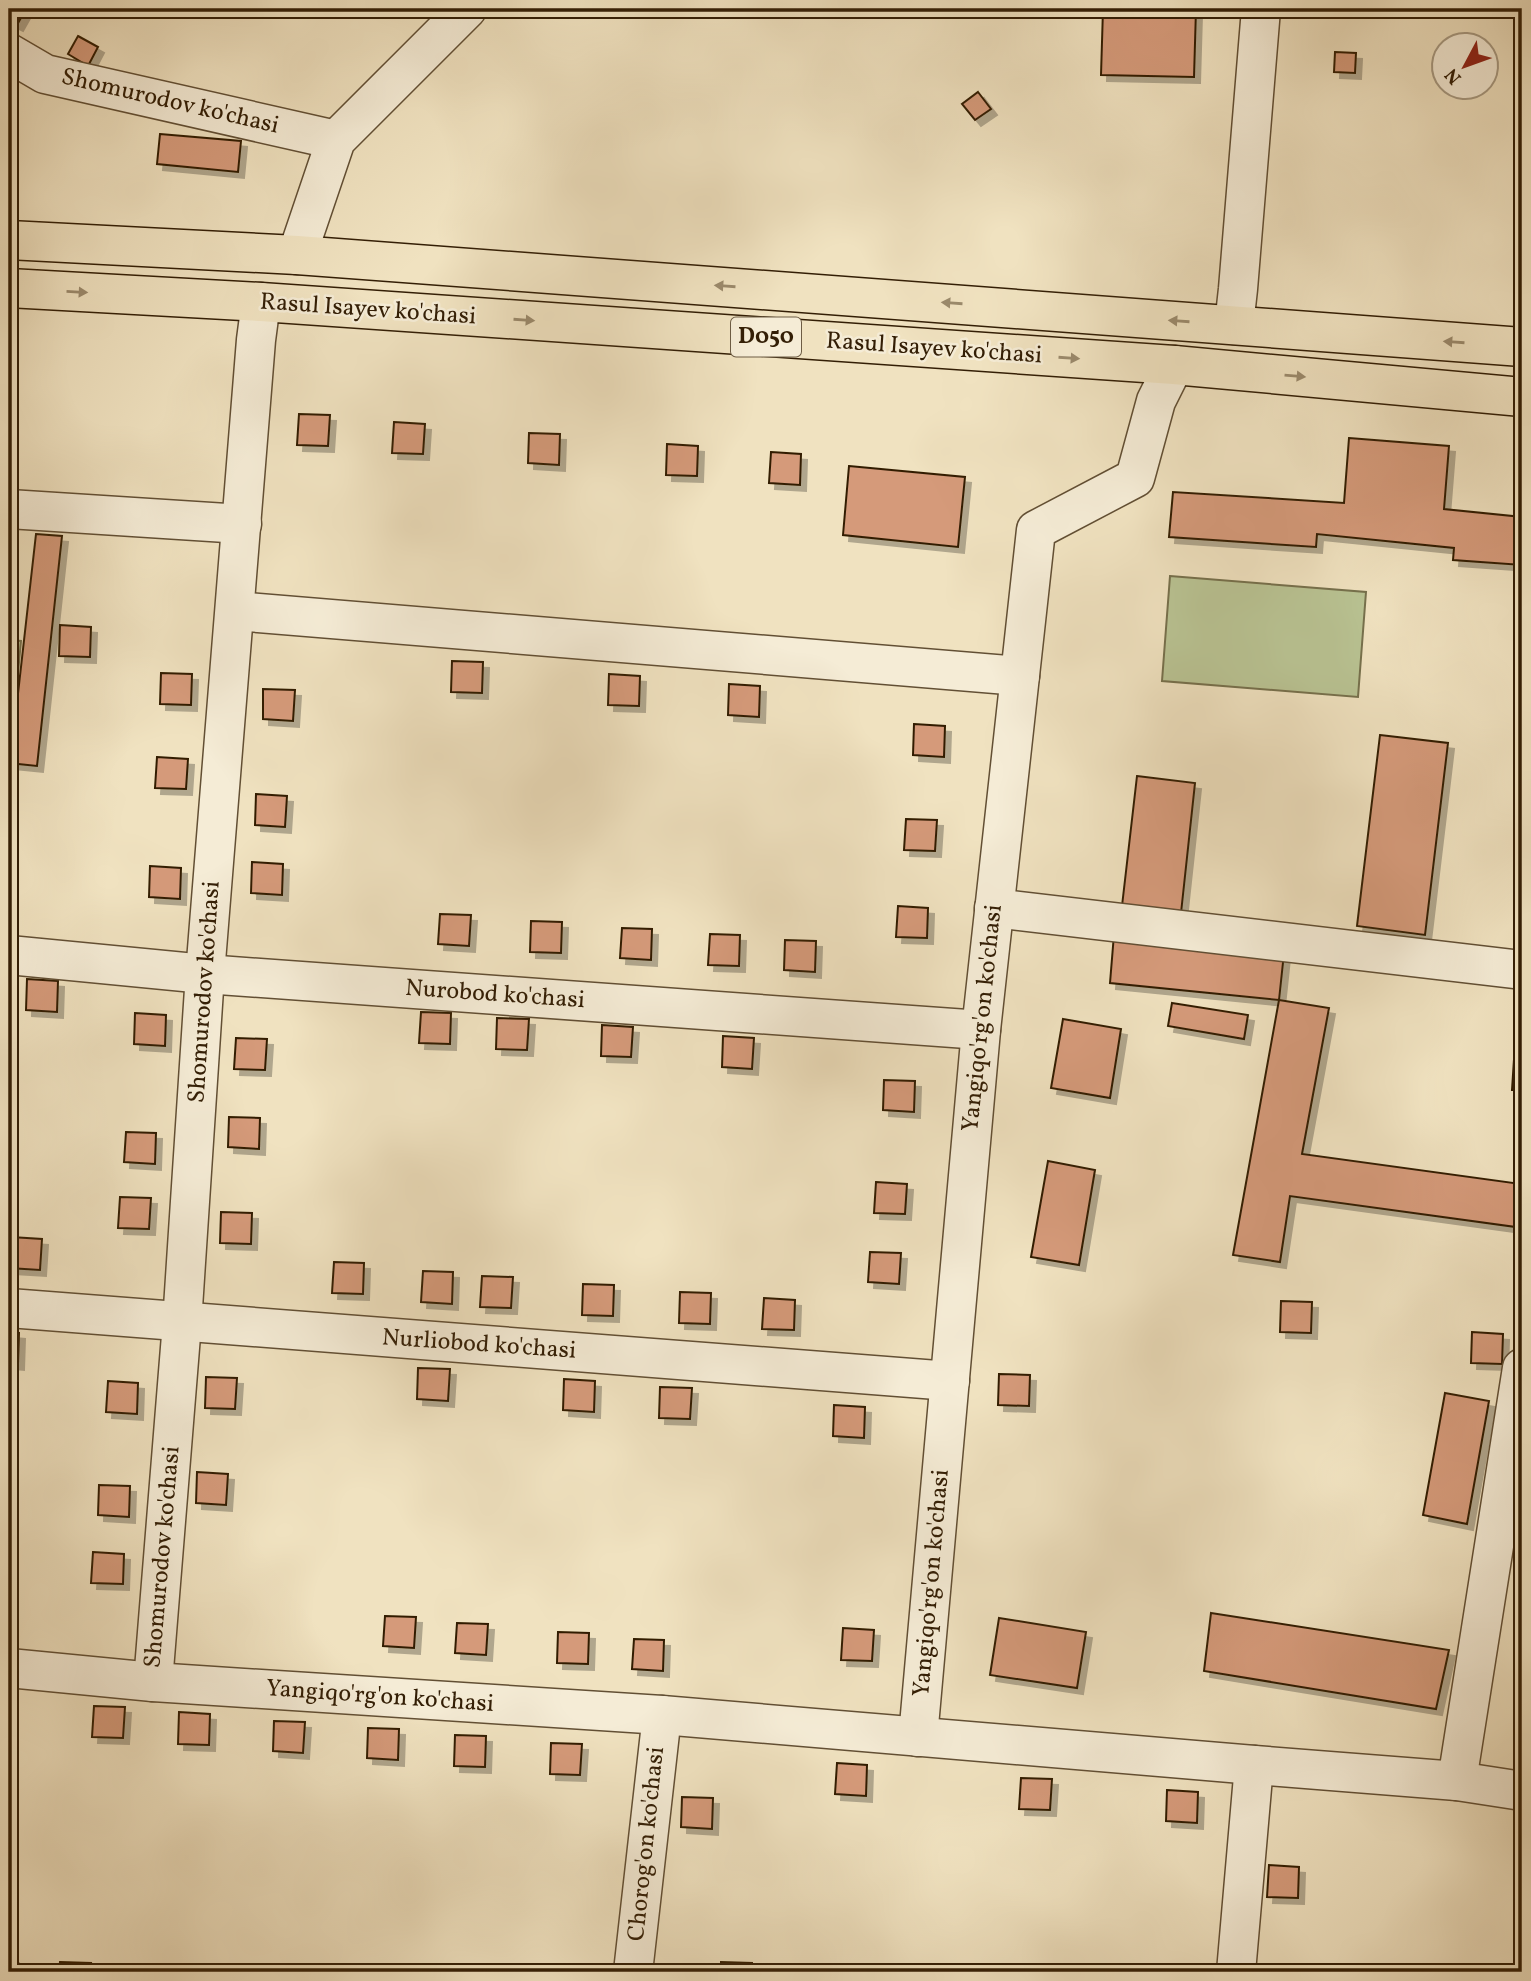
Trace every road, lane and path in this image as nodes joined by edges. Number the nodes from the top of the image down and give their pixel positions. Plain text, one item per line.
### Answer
1 (467, 9) edge
2 (1261, 9) edge
3 (9, 53) edge
4 (336, 140) junction
5 (9, 240) edge
6 (298, 255) junction
7 (9, 288) edge
8 (261, 302) junction
9 (1234, 325) junction
10 (1522, 347) edge
11 (1174, 365) junction
12 (1522, 397) edge
13 (9, 509) edge
14 (242, 524) junction
15 (235, 611) junction
16 (1020, 676) junction
17 (994, 908) junction
18 (9, 955) edge
19 (1522, 970) edge
20 (205, 974) junction
21 (981, 1030) junction
22 (9, 1308) edge
23 (182, 1323) junction
24 (1522, 1368) edge
25 (950, 1381) junction
26 (1509, 1548) edge
27 (9, 1668) edge
28 (153, 1682) junction
29 (662, 1715) junction
30 (918, 1737) junction
31 (1254, 1765) junction
32 (1457, 1781) junction
33 (1522, 1791) edge
34 (633, 1972) edge
35 (1236, 1972) edge

1 - 4 street
2 - 9 street
3 - 4 street, Shomurodov ko'chasi
4 - 6 street
5 - 6 main road, Rasul Isayev ko'chasi / D050
9 -> 6 main road, Rasul Isayev ko'chasi / D050
7 -> 8 main road, Rasul Isayev ko'chasi / D050
8 -> 11 main road, Rasul Isayev ko'chasi / D050
8 - 14 street, Shomurodov ko'chasi
10 -> 9 main road, Rasul Isayev ko'chasi / D050
11 -> 12 main road, Rasul Isayev ko'chasi / D050
11 - 16 street, Yangiqo'rg'on ko'chasi
13 - 14 street
14 - 15 street, Shomurodov ko'chasi
15 - 16 street
15 - 20 street, Shomurodov ko'chasi
16 - 17 street, Yangiqo'rg'on ko'chasi
17 - 19 street
17 - 21 street, Yangiqo'rg'on ko'chasi
18 - 20 street, Nurobod ko'chasi
20 - 21 street, Nurobod ko'chasi
20 - 23 street, Shomurodov ko'chasi
21 - 25 street, Yangiqo'rg'on ko'chasi
22 - 23 street, Nurliobod ko'chasi
23 - 25 street, Nurliobod ko'chasi
23 - 28 street, Shomurodov ko'chasi
24 - 26 street
25 - 30 street, Yangiqo'rg'on ko'chasi
26 - 32 street
27 - 28 street, Yangiqo'rg'on ko'chasi
28 - 29 street, Yangiqo'rg'on ko'chasi
29 - 30 street, Yangiqo'rg'on ko'chasi
29 - 34 street, Chorog'on ko'chasi
30 - 31 street, Yangiqo'rg'on ko'chasi
31 - 32 street, Yangiqo'rg'on ko'chasi
31 - 35 street
32 - 33 street, Yangiqo'rg'on ko'chasi

